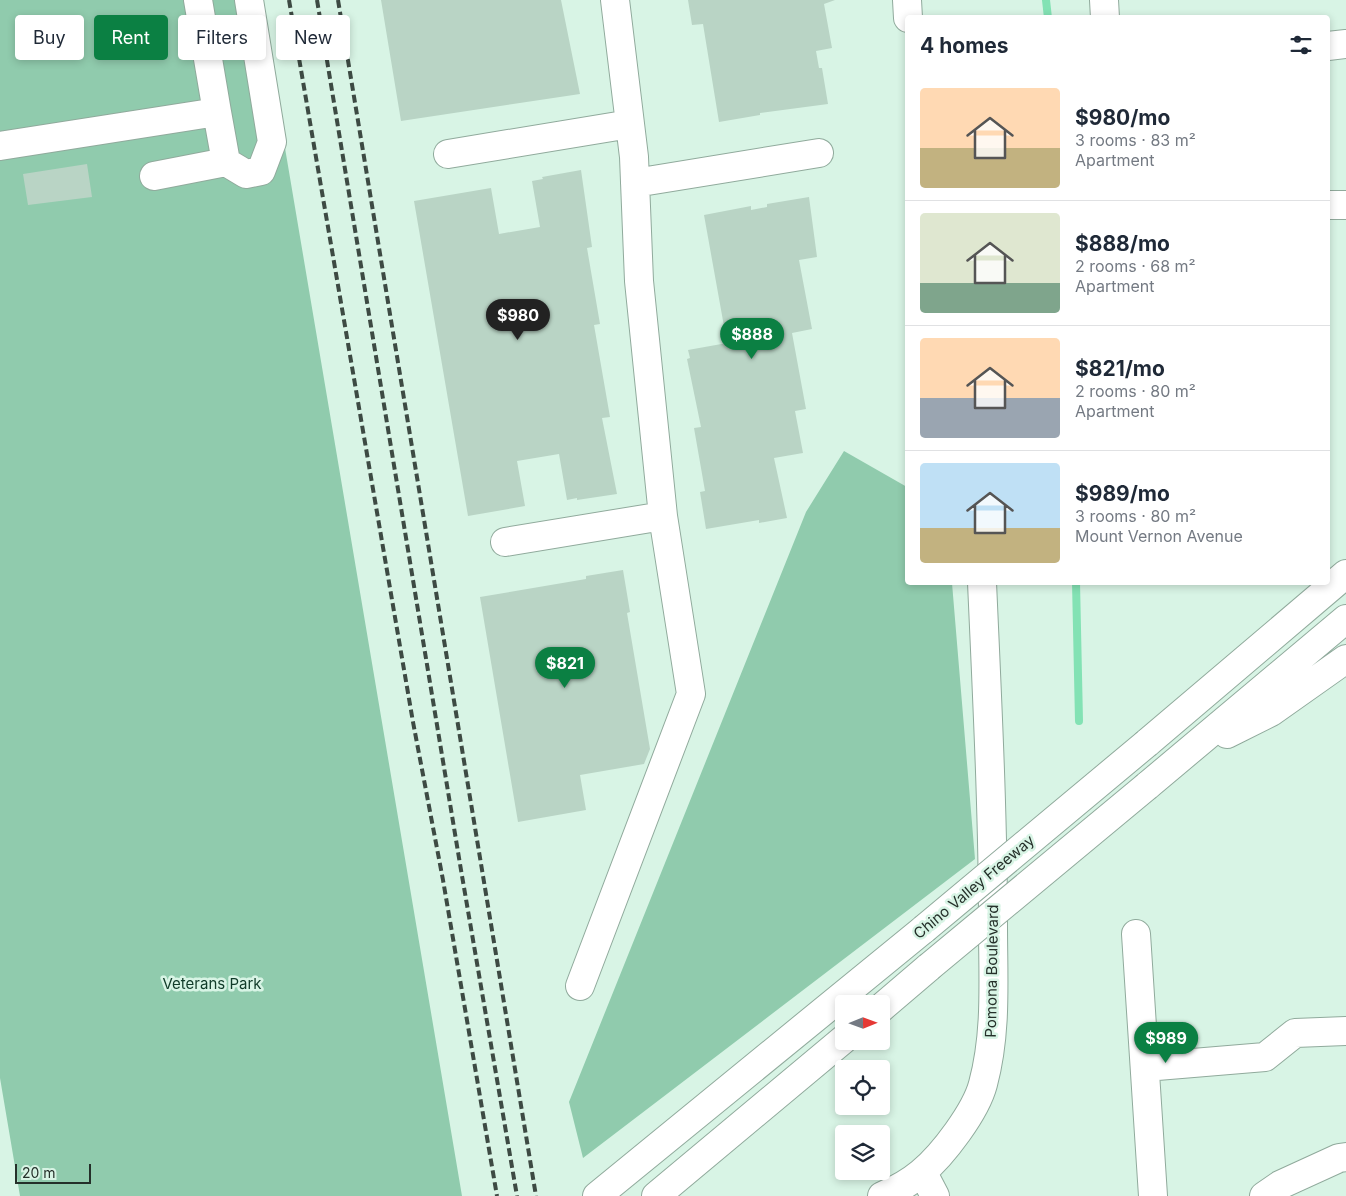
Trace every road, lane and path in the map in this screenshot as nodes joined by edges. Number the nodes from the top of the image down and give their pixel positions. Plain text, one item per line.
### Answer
1 (198, 0) edge
2 (249, 0) edge
3 (614, 0) edge
4 (907, 0) edge
5 (1104, 0) edge
6 (908, 15) edge
7 (1105, 15) edge
8 (1346, 44) edge
9 (1330, 46) edge
10 (217, 112) junction
11 (630, 124) junction
12 (0, 146) edge
13 (819, 153) dead end
14 (448, 154) dead end
15 (226, 162) junction
16 (154, 176) dead end
17 (635, 183) junction
18 (1346, 204) edge
19 (1330, 205) edge
20 (663, 516) junction
21 (505, 542) dead end
22 (1346, 574) edge
23 (982, 585) edge
24 (1346, 619) edge
25 (1346, 660) edge
26 (1186, 756) junction
27 (1136, 934) dead end
28 (580, 986) dead end
29 (890, 1000) edge
30 (1346, 1031) edge
31 (835, 1047) edge
32 (1145, 1067) junction
33 (1346, 1157) edge
34 (929, 1184) edge
35 (597, 1196) edge
36 (656, 1196) edge
37 (882, 1196) edge
38 (1154, 1196) edge
39 (1264, 1196) edge

1 - 10 main road
2 - 15 main road
3 - 11 main road
4 - 6 main road
5 - 7 main road
8 - 9 main road
10 - 12 main road
10 - 15 main road
11 - 14 main road
11 - 17 main road
13 - 17 main road
15 - 16 main road
17 - 20 main road
18 - 19 main road
20 - 21 main road
20 - 28 main road
22 - 35 main road, Chino Valley Freeway, bridge
23 - 34 main road, Pomona Boulevard
24 - 26 main road
25 - 26 main road
26 - 29 main road, bridge
27 - 32 main road
30 - 32 main road
31 - 36 main road
32 - 38 main road
33 - 39 main road
34 - 37 main road, Pomona Boulevard

